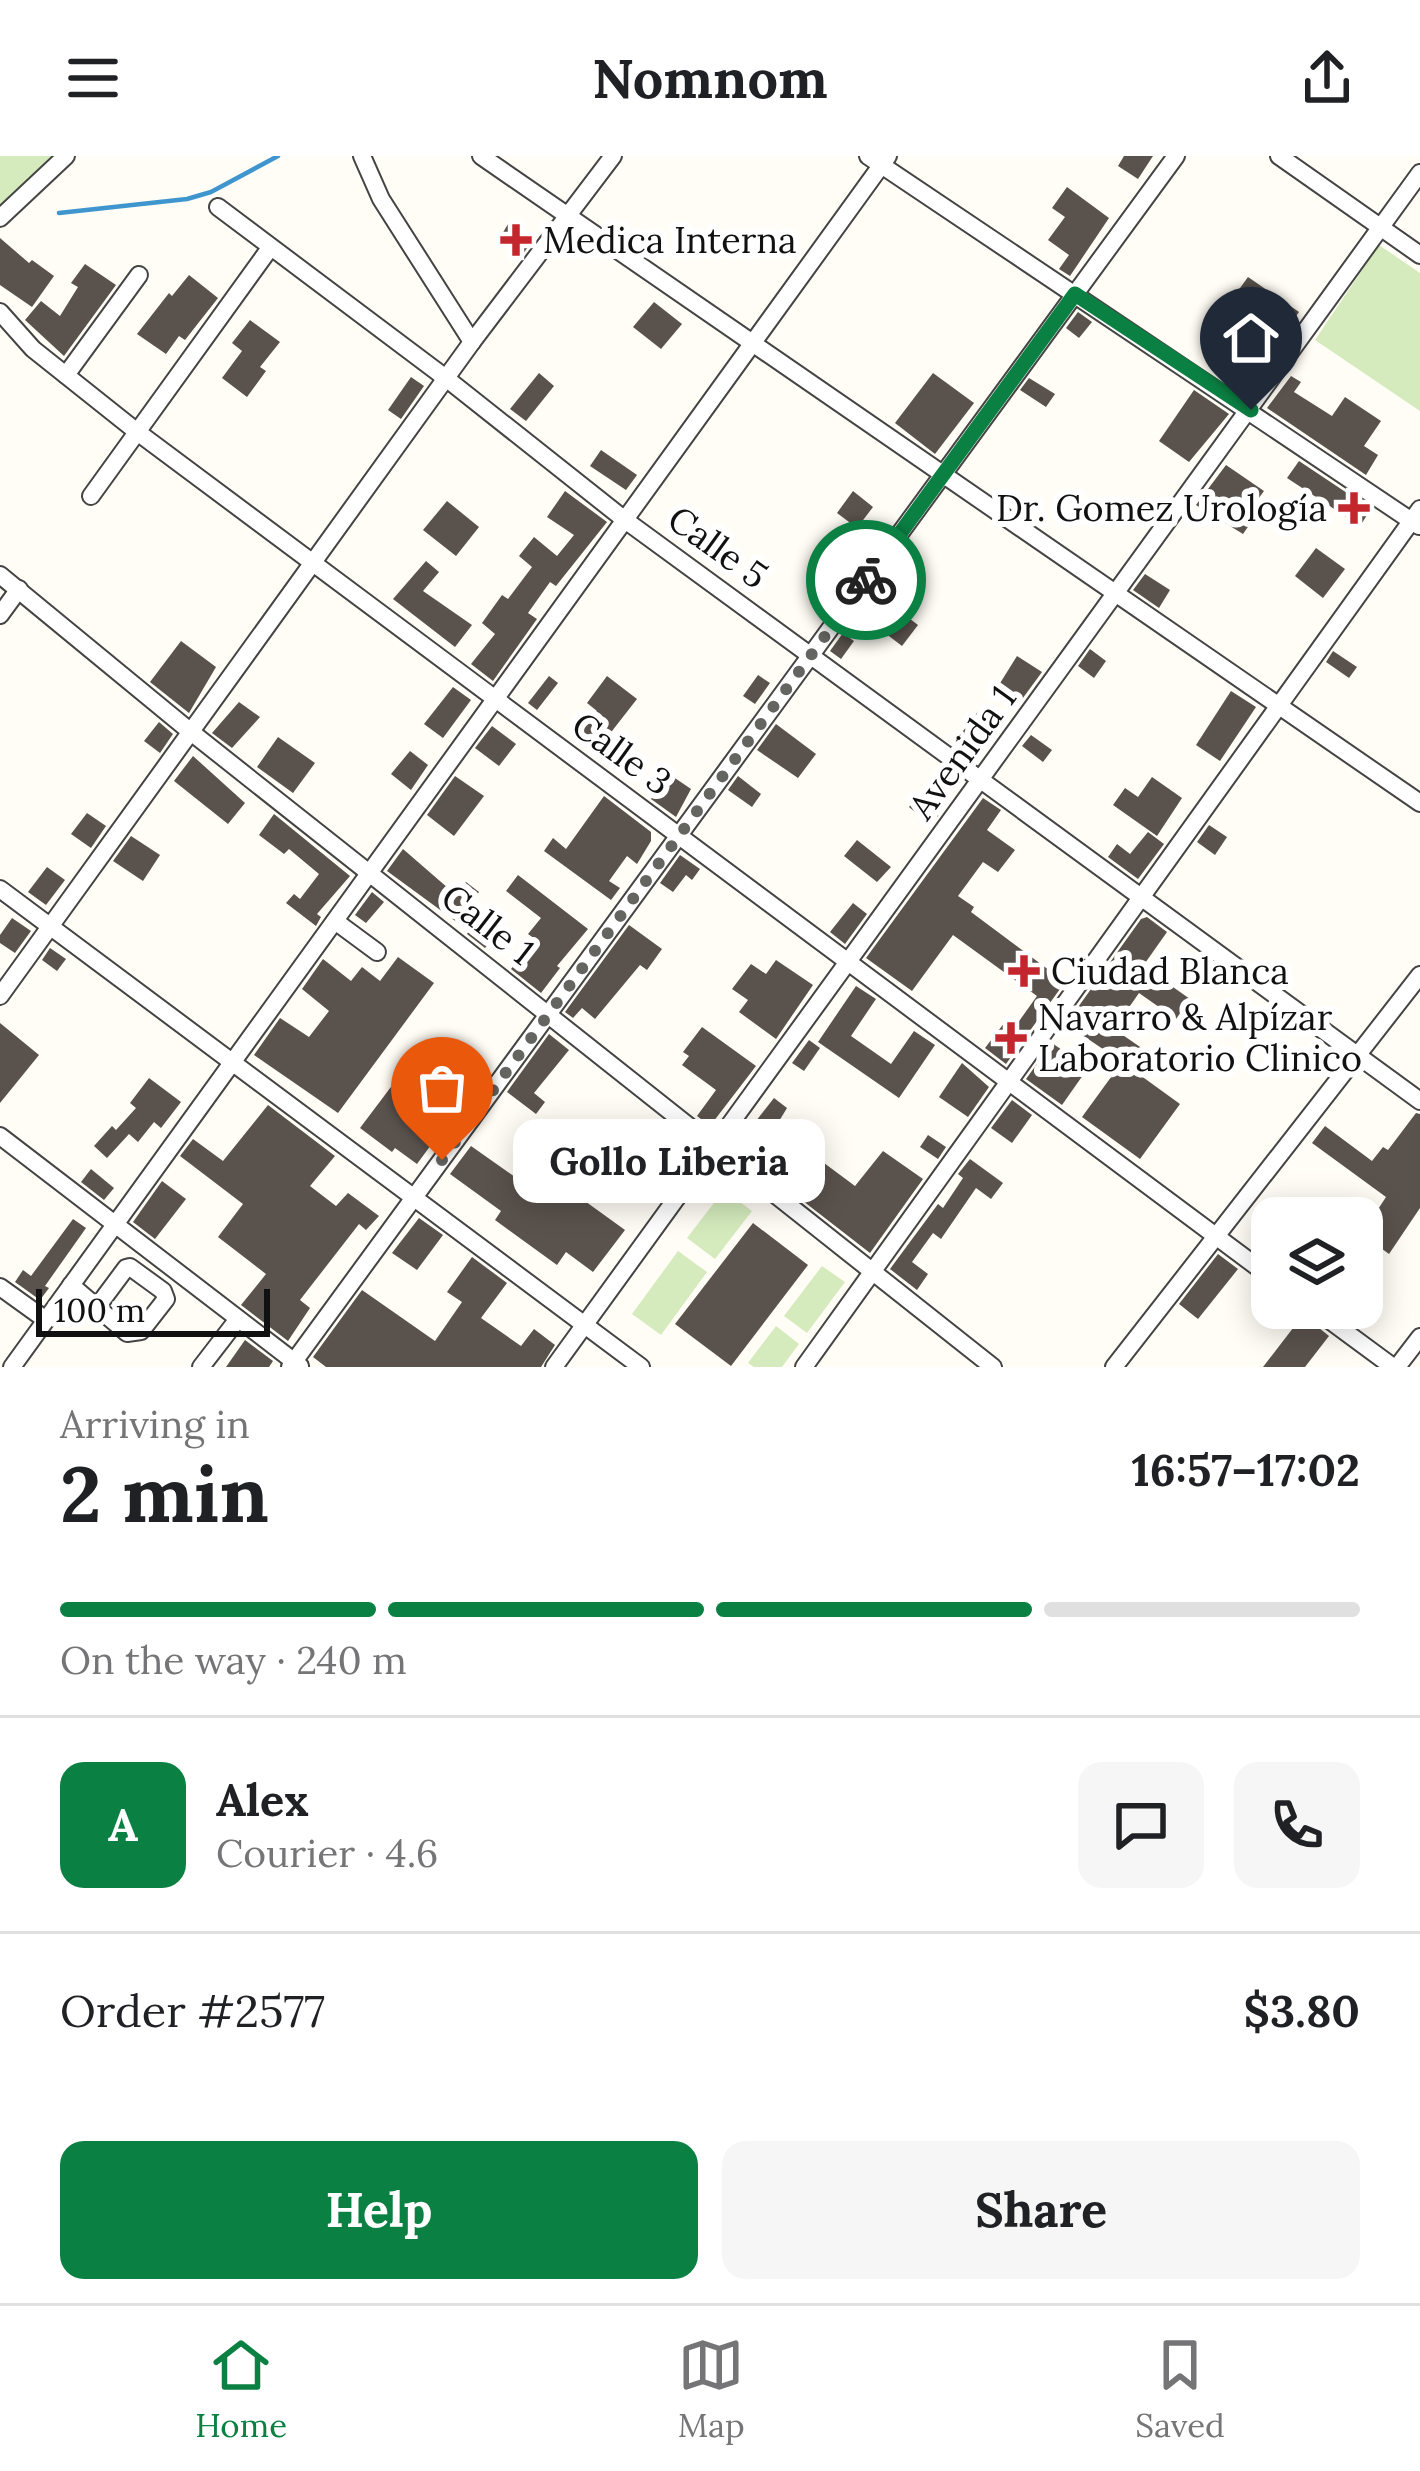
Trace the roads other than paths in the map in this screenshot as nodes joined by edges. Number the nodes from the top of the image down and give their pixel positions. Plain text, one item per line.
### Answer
1 (66, 156) edge
2 (362, 156) edge
3 (481, 156) edge
4 (613, 156) edge
5 (1176, 156) edge
6 (1279, 156) edge
7 (879, 159) edge
8 (1420, 173) edge
9 (218, 207) dead end
10 (567, 217) junction
11 (0, 218) edge
12 (1381, 226) junction
13 (270, 248) junction
14 (1420, 255) edge
15 (140, 275) dead end
16 (1075, 294) junction
17 (0, 312) edge
18 (472, 342) junction
19 (752, 344) junction
20 (66, 375) junction
21 (447, 379) junction
22 (1251, 410) junction
23 (136, 430) junction
24 (941, 477) junction
25 (91, 496) dead end
26 (1417, 519) edge
27 (625, 520) junction
28 (314, 561) junction
29 (0, 575) edge
30 (19, 589) junction
31 (1116, 596) junction
32 (0, 615) edge
33 (811, 655) junction
34 (494, 700) junction
35 (1278, 704) junction
36 (191, 732) junction
37 (981, 781) junction
38 (1420, 803) edge
39 (678, 836) junction
40 (370, 873) junction
41 (0, 889) edge
42 (1141, 898) junction
43 (335, 921) junction
44 (51, 927) junction
45 (376, 952) dead end
46 (848, 963) junction
47 (1420, 975) edge
48 (0, 996) edge
49 (548, 1014) junction
50 (1360, 1054) junction
51 (232, 1063) junction
52 (1006, 1082) junction
53 (1420, 1101) edge
54 (0, 1136) edge
55 (715, 1147) junction
56 (415, 1196) junction
57 (116, 1224) junction
58 (1214, 1237) junction
59 (1251, 1263) edge
60 (872, 1270) junction
61 (71, 1285) junction
62 (0, 1287) edge
63 (97, 1307) dead end
64 (238, 1319) junction
65 (46, 1320) junction
66 (584, 1325) junction
67 (1342, 1329) edge
68 (1420, 1336) edge
69 (295, 1365) edge
70 (12, 1367) edge
71 (201, 1367) edge
72 (554, 1367) edge
73 (641, 1367) edge
74 (803, 1367) edge
75 (993, 1367) edge
76 (1114, 1367) edge
77 (1395, 1367) edge

1 - 11 street
2 - 18 street
3 - 10 street
4 - 10 street
5 - 16 street
6 - 12 street
7 - 16 street
7 - 19 street
8 - 12 street, Avenida 1
9 - 13 street, Calle 5
10 - 18 street
10 - 19 street
12 - 14 street
12 - 22 street, Avenida 1
13 - 21 street, Calle 5
13 - 23 street
15 - 20 street
16 - 22 street
16 - 24 street
17 - 20 street, Calle 3
18 - 21 street
19 - 24 street
19 - 27 street
20 - 23 street, Calle 3
21 - 27 street, Calle 5
21 - 28 street
22 - 26 street
22 - 31 street, Avenida 1
23 - 25 street
23 - 28 street, Calle 3
24 - 31 street
24 - 33 street
26 - 35 street
27 - 33 street, Calle 5
27 - 34 street
28 - 34 street, Calle 3
28 - 36 street
29 - 30 street, Calle 1
30 - 32 street
30 - 36 street, Calle 1
31 - 35 street
31 - 37 street, Avenida 1
33 - 37 street, Calle 5
33 - 39 street
34 - 39 street, Calle 3
34 - 40 street
35 - 38 street
35 - 42 street
36 - 40 street, Calle 1
36 - 44 street
37 - 42 street, Calle 5
37 - 46 street, Avenida 1
39 - 46 street, Calle 3
39 - 49 street
40 - 43 street
40 - 49 street, Calle 1
41 - 44 street
42 - 50 street, Calle 5
42 - 52 street
43 - 45 street
43 - 51 street
44 - 48 street
44 - 51 street
46 - 52 street, Calle 3
46 - 55 street, Avenida 1
47 - 50 street
49 - 55 street, Calle 1
49 - 56 street
50 - 53 street, Calle 5
50 - 58 street
51 - 56 street
51 - 57 street
52 - 58 street, Calle 3
52 - 60 street
54 - 57 street
55 - 60 street, Calle 1
55 - 66 street, Avenida 1
56 - 66 street
56 - 69 street
57 - 61 street
57 - 64 street
58 - 59 street, Calle 3
58 - 76 street
60 - 74 street
60 - 75 street, Calle 1
61 - 63 street
61 - 65 street
62 - 65 street
64 - 69 street
64 - 71 street
65 - 70 street
66 - 72 street, Avenida 1
66 - 73 street
67 - 77 street
68 - 77 street

